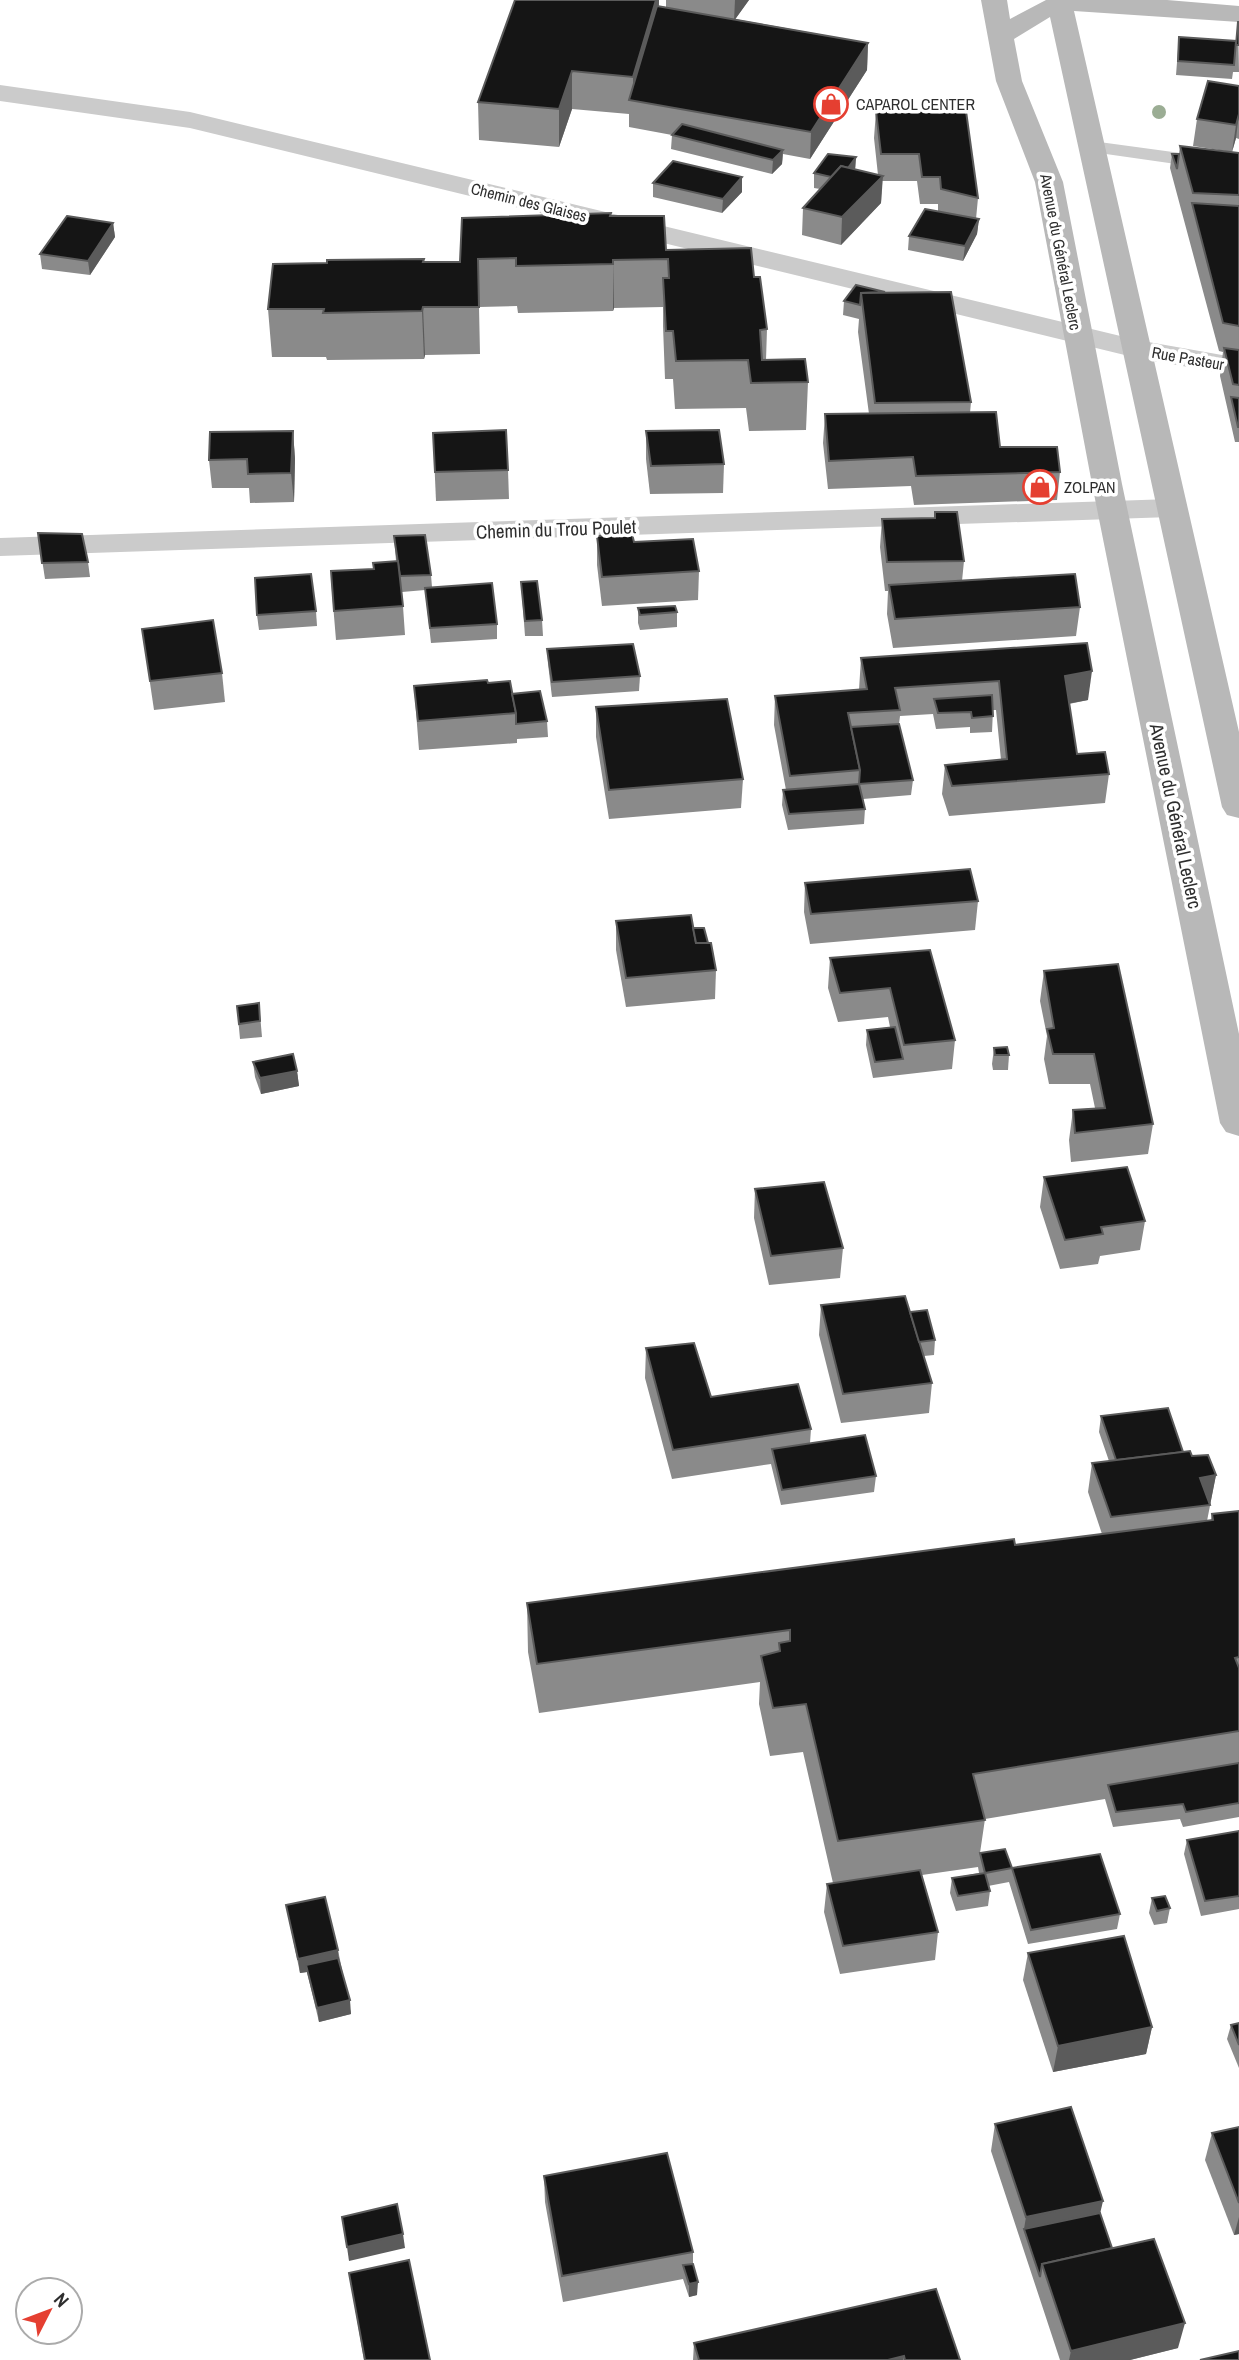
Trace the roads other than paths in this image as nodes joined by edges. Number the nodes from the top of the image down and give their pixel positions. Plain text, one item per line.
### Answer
1 (994, 0) edge
2 (1056, 1) edge
3 (1239, 14) edge
4 (1239, 34) edge
5 (1002, 36) junction
6 (0, 93) edge
7 (1092, 147) junction
8 (1239, 167) edge
9 (1078, 334) junction
10 (1137, 349) junction
11 (1239, 367) edge
12 (1171, 508) junction
13 (1112, 509) junction
14 (1180, 545) junction
15 (0, 547) edge
16 (1239, 807) edge
17 (1239, 1123) edge

1 - 5 main road, Avenue du Général Leclerc
2 - 3 main road
2 - 4 main road
2 - 5 main road
2 - 7 main road
5 - 9 main road, Avenue du Général Leclerc
6 - 9 street, Chemin des Glaises
7 - 8 lane
7 - 10 main road
9 - 10 street, Chemin des Glaises
9 - 13 main road, Avenue du Général Leclerc
10 - 11 street, Rue Pasteur
10 - 12 main road
12 - 13 street
12 - 14 main road
13 - 14 street
13 - 15 street, Chemin du Trou Poulet
13 - 17 main road, Avenue du Général Leclerc
14 - 16 main road

